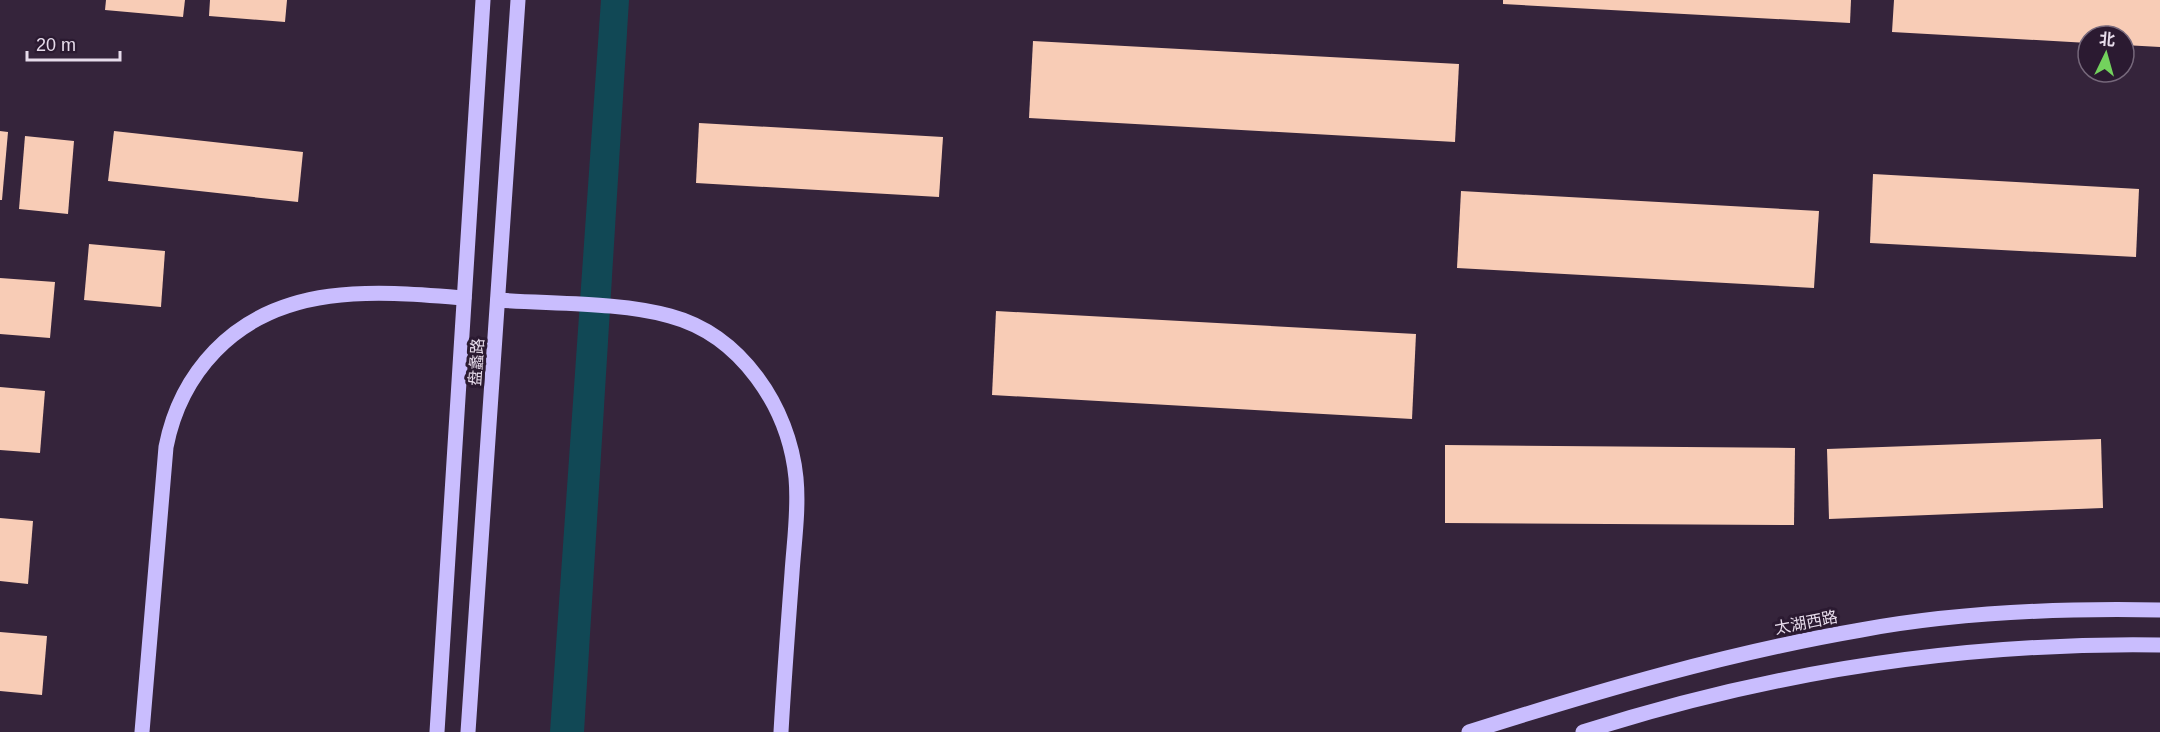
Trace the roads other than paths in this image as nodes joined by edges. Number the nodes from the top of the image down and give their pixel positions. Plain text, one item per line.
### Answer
1 (483, 0) edge
2 (518, 0) edge
3 (464, 298) junction
4 (498, 300) junction
5 (2160, 610) edge
6 (2160, 645) edge
7 (437, 729) edge
8 (468, 730) edge
9 (142, 732) edge
10 (781, 732) edge
11 (1469, 732) edge
12 (1583, 732) edge

1 - 3 main road, 盘蠡路
2 - 4 main road, 盘蠡路
3 - 7 main road, 盘蠡路
3 - 9 main road
4 - 8 main road, 盘蠡路
4 - 10 main road
5 - 11 main road, 太湖西路
6 - 12 main road

